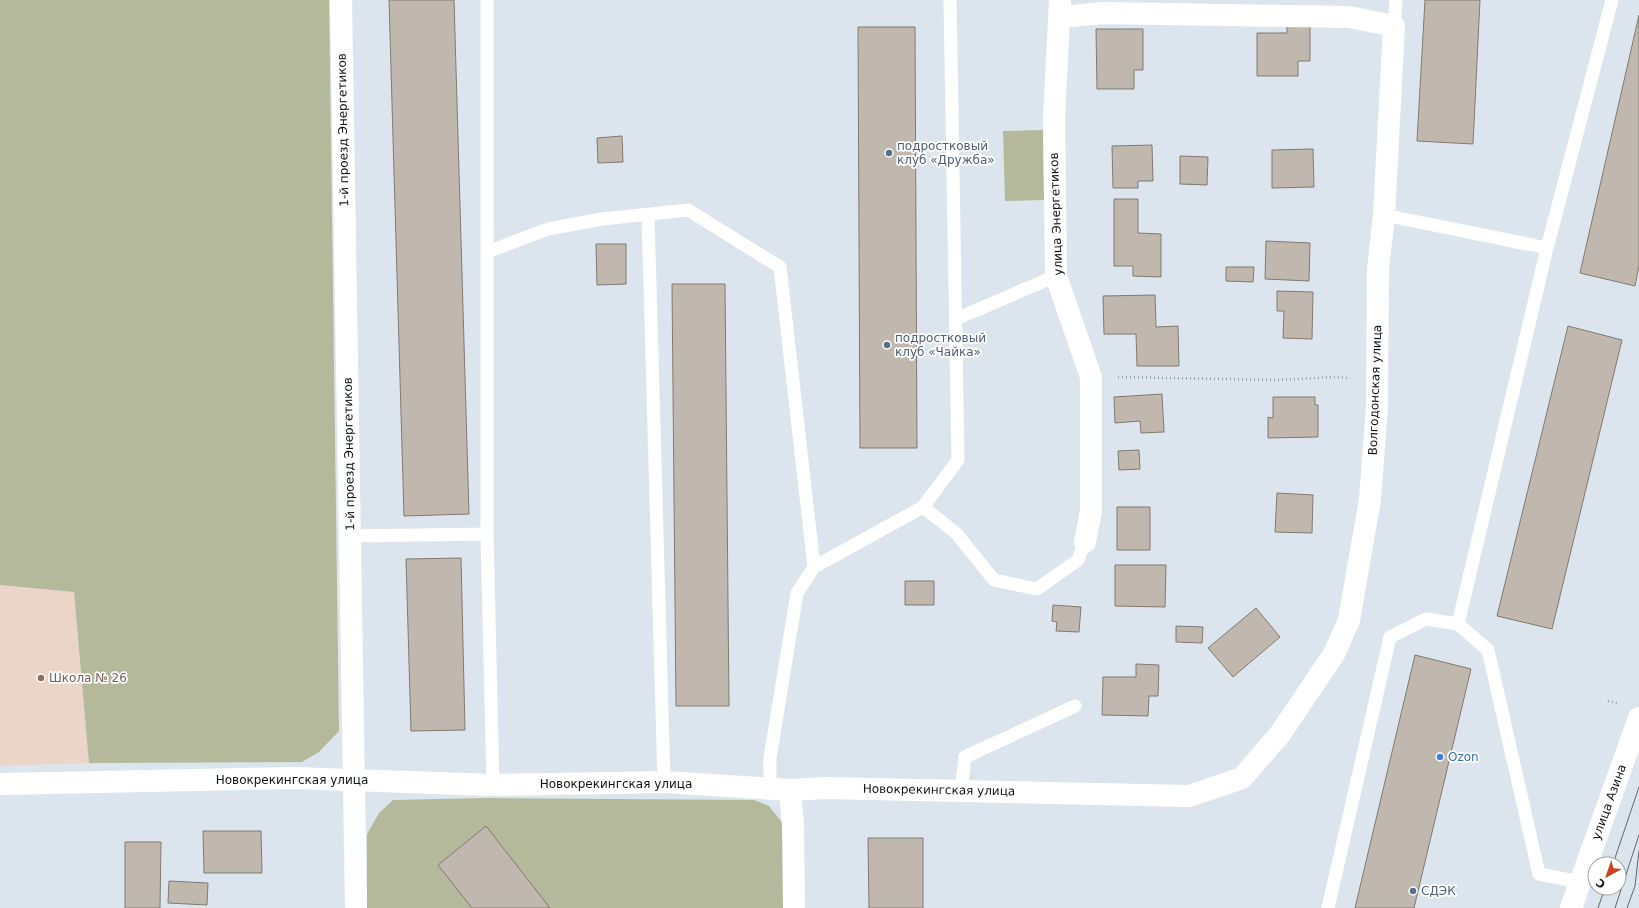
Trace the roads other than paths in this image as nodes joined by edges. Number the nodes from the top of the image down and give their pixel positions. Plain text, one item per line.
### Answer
1 (341, 0) edge
2 (487, 0) edge
3 (950, 0) edge
4 (1396, 0) edge
5 (1612, 0) edge
6 (1350, 8) edge
7 (1060, 9) edge
8 (1394, 26) junction
9 (648, 215) junction
10 (1384, 215) junction
11 (1547, 248) junction
12 (487, 252) junction
13 (1056, 276) junction
14 (956, 319) junction
15 (923, 507) junction
16 (487, 534) junction
17 (350, 536) junction
18 (1085, 542) joint
19 (814, 567) junction
20 (1458, 624) junction
21 (1075, 706) dead end
22 (1639, 718) edge
23 (1280, 734) joint
24 (353, 780) junction
25 (664, 782) junction
26 (0, 784) edge
27 (493, 785) junction
28 (780, 789) junction
29 (961, 791) junction
30 (1580, 882) junction
31 (356, 908) edge
32 (794, 908) edge
33 (1328, 908) edge
34 (1571, 908) edge

1 - 17 street, 1-й проезд Энергетиков
2 - 12 lane
3 - 14 lane
4 - 8 lane
5 - 11 lane
6 - 7 street
6 - 8 street
7 - 13 street, улица Энергетиков
8 - 10 street, Волгодонская улица
9 - 12 lane
9 - 19 lane
9 - 25 lane
10 - 11 lane
10 - 23 street, Волгодонская улица
11 - 20 lane
12 - 16 lane
13 - 14 lane
13 - 18 street, улица Энергетиков
14 - 15 lane
15 - 18 lane
15 - 19 lane
16 - 17 lane
16 - 27 lane
17 - 24 street, 1-й проезд Энергетиков
19 - 28 lane
20 - 30 lane
20 - 33 lane
21 - 29 lane
22 - 30 street, улица Азина
23 - 29 street, Новокрекингская улица
24 - 26 street, Новокрекингская улица
24 - 27 street, Новокрекингская улица
24 - 31 street, 1-й проезд Энергетиков
25 - 27 street, Новокрекингская улица
25 - 28 street, Новокрекингская улица
28 - 29 street, Новокрекингская улица
28 - 32 street
30 - 34 street, улица Азина

